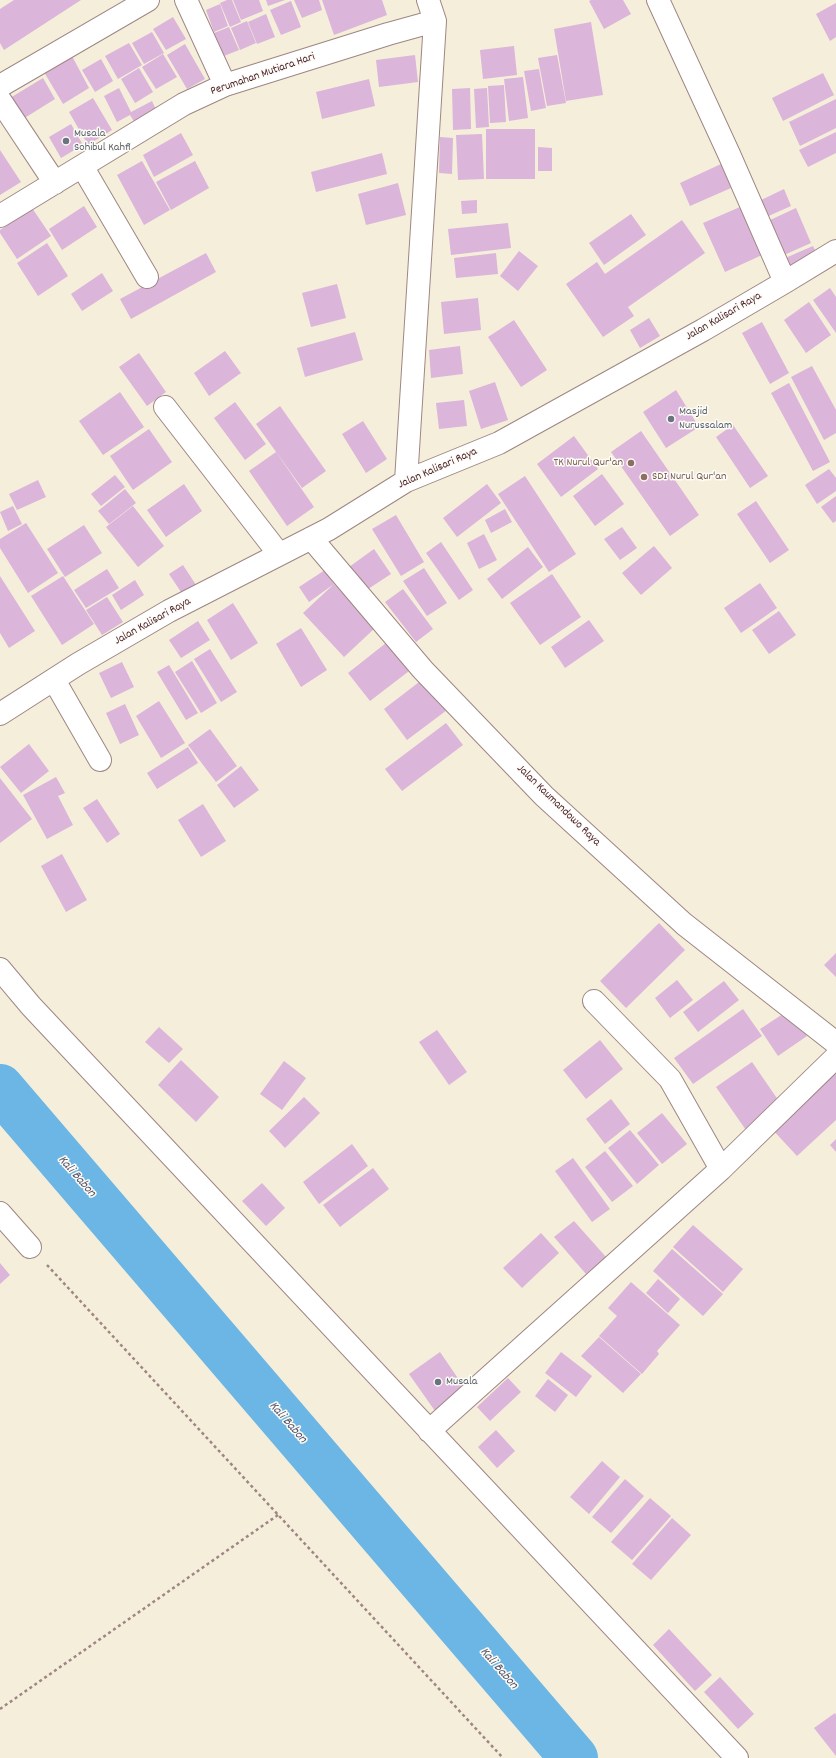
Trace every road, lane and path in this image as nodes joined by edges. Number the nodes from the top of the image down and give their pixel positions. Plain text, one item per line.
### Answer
1 (148, 0) edge
2 (186, 0) edge
3 (428, 0) edge
4 (658, 0) edge
5 (435, 21) junction
6 (225, 85) junction
7 (0, 86) edge
8 (0, 100) edge
9 (82, 166) junction
10 (55, 183) junction
11 (0, 216) edge
12 (836, 251) edge
13 (147, 276) dead end
14 (785, 282) junction
15 (165, 407) dead end
16 (406, 481) junction
17 (311, 538) junction
18 (279, 554) junction
19 (54, 680) junction
20 (0, 714) edge
21 (100, 760) dead end
22 (0, 969) edge
23 (594, 1001) dead end
24 (836, 1043) edge
25 (836, 1058) edge
26 (721, 1169) junction
27 (0, 1213) edge
28 (30, 1247) joint
29 (429, 1431) junction
30 (278, 1515) junction
31 (0, 1709) edge
32 (503, 1758) edge
33 (737, 1758) edge

1 - 7 street
2 - 6 street
3 - 5 street
4 - 14 street
5 - 6 street, Perumahan Mutiara Hari
5 - 16 street
6 - 9 street, Perumahan Mutiara Hari
8 - 10 street
9 - 10 street, Perumahan Mutiara Hari
9 - 13 street
10 - 11 street, Perumahan Mutiara Hari
12 - 14 street, Jalan Kalisari Raya
14 - 16 street, Jalan Kalisari Raya
15 - 18 street
16 - 17 street, Jalan Kalisari Raya
17 - 18 street, Jalan Kalisari Raya
17 - 24 street, Jalan Kaumandowo Raya
18 - 19 street, Jalan Kalisari Raya
19 - 20 street, Jalan Kalisari Raya
19 - 21 street
22 - 29 street
23 - 26 street
25 - 26 street
26 - 29 street
27 - 28 street
28 - 30 path
29 - 33 street
30 - 31 path
30 - 32 path

